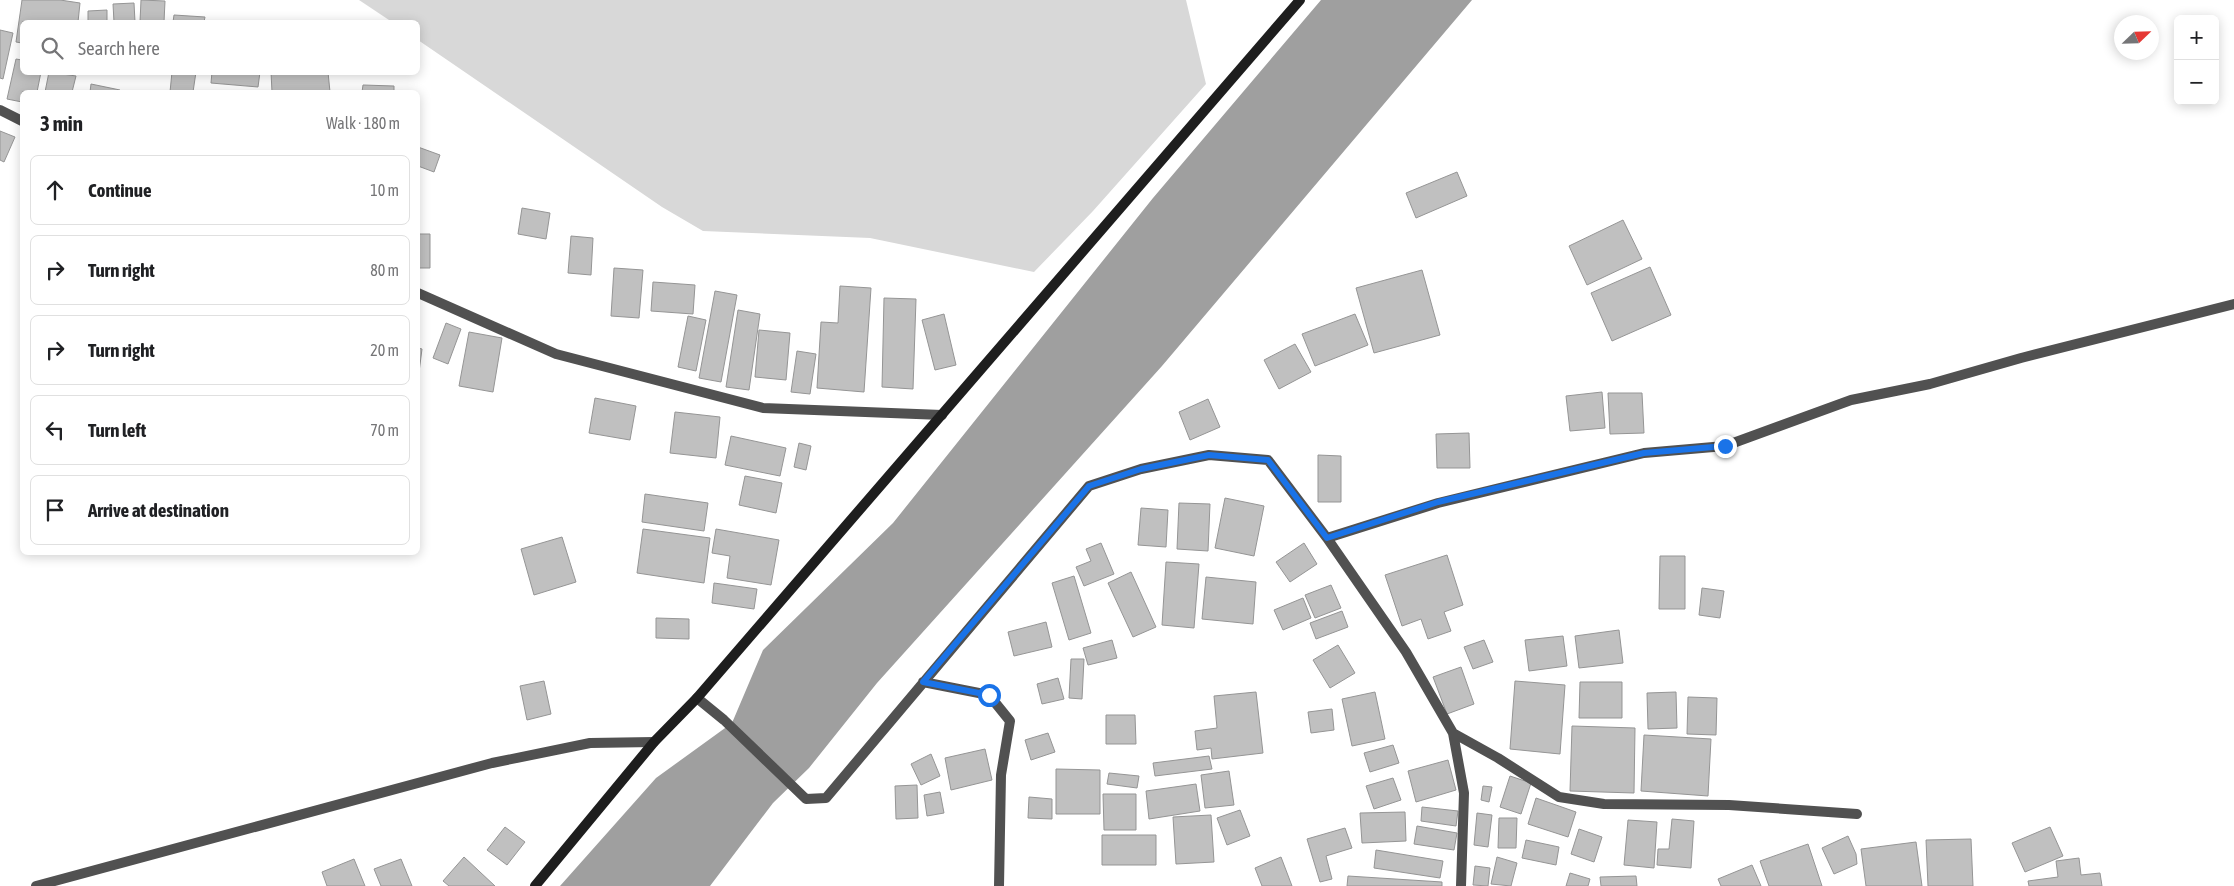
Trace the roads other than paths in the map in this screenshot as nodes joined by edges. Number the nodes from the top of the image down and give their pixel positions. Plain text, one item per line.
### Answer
1 (1300, 0) edge
2 (0, 110) edge
3 (20, 120) edge
4 (420, 294) edge
5 (2234, 304) edge
6 (942, 415) junction
7 (1327, 538) junction
8 (923, 682) junction
9 (697, 698) junction
10 (1453, 733) junction
11 (654, 742) junction
12 (1857, 814) dead end
13 (36, 886) edge
14 (535, 886) edge
15 (999, 886) edge
16 (1461, 886) edge

1 - 6 main road
2 - 3 street
4 - 6 street
5 - 7 street
6 - 9 main road
7 - 8 street
7 - 10 street
8 - 9 street
8 - 15 street
9 - 11 main road
10 - 12 street
10 - 16 street
11 - 13 street
11 - 14 main road

